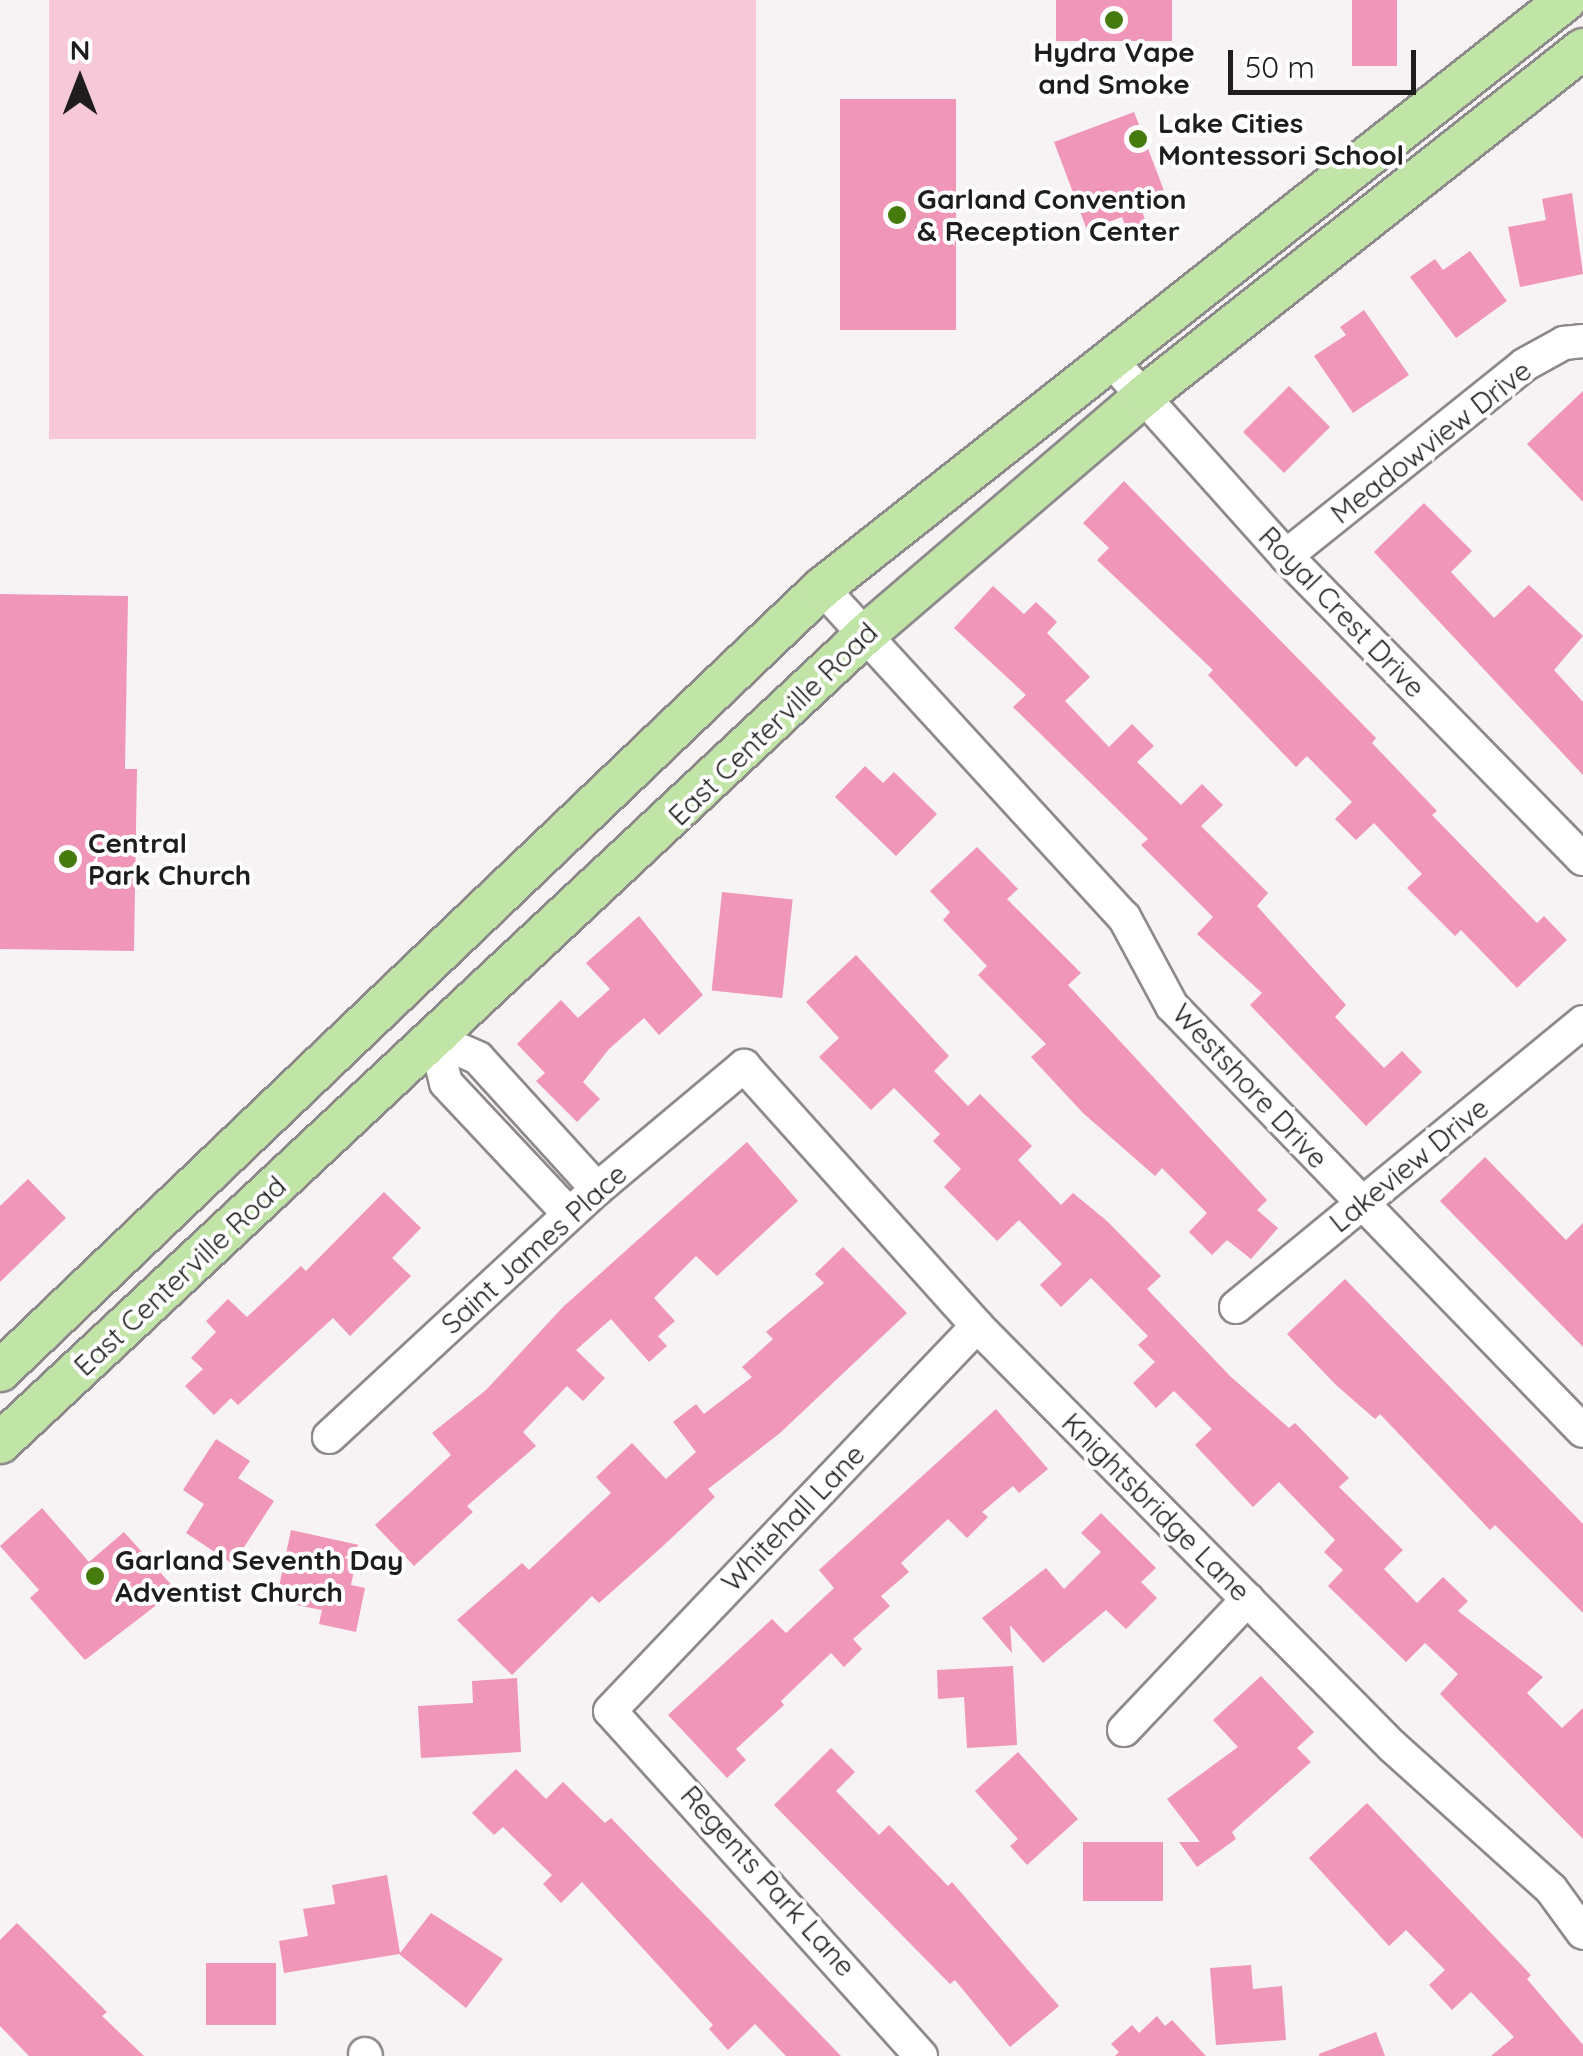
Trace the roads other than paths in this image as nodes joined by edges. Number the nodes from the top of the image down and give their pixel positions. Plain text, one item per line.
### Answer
1 (1566, 0) edge
2 (1583, 49) edge
3 (1446, 94) junction
4 (1477, 131) junction
5 (1583, 341) edge
6 (1108, 358) junction
7 (1144, 395) junction
8 (1286, 556) junction
9 (822, 588) junction
10 (865, 635) junction
11 (1583, 859) edge
12 (392, 993) junction
13 (1583, 1022) edge
14 (435, 1039) junction
15 (744, 1066) joint
16 (596, 1189) junction
17 (1361, 1204) junction
18 (570, 1214) junction
19 (115, 1260) junction
20 (155, 1299) junction
21 (1236, 1307) dead end
22 (977, 1326) junction
23 (0, 1371) edge
24 (1583, 1432) edge
25 (329, 1437) dead end
26 (0, 1443) edge
27 (1248, 1599) junction
28 (610, 1711) joint
29 (1124, 1730) dead end
30 (1583, 1933) edge
31 (921, 2056) edge

1 - 3 main road, East Centerville Road
2 - 4 main road, East Centerville Road
3 - 4 main road
3 - 6 main road, East Centerville Road
4 - 7 main road, East Centerville Road
5 - 8 street, Meadowview Drive
6 - 7 street, Royal Crest Drive
6 - 9 main road, East Centerville Road
7 - 8 street, Royal Crest Drive
7 - 10 main road, East Centerville Road
8 - 11 street, Royal Crest Drive
9 - 10 street, Westshore Drive
9 - 12 main road, East Centerville Road
10 - 14 main road, East Centerville Road
10 - 17 street, Westshore Drive
12 - 14 main road
12 - 19 main road, East Centerville Road
13 - 17 street, Lakeview Drive
14 - 16 street
14 - 18 street
14 - 20 main road, East Centerville Road
15 - 16 street, Saint James Place
15 - 22 street, Knightsbridge Lane
16 - 18 street, Saint James Place
17 - 21 street, Lakeview Drive
17 - 24 street, Westshore Drive
18 - 25 street, Saint James Place
19 - 20 main road
19 - 23 main road, East Centerville Road
20 - 26 main road, East Centerville Road
22 - 27 street, Knightsbridge Lane
22 - 28 street, Whitehall Lane
27 - 29 street
27 - 30 street, Knightsbridge Lane
28 - 31 street, Regents Park Lane

